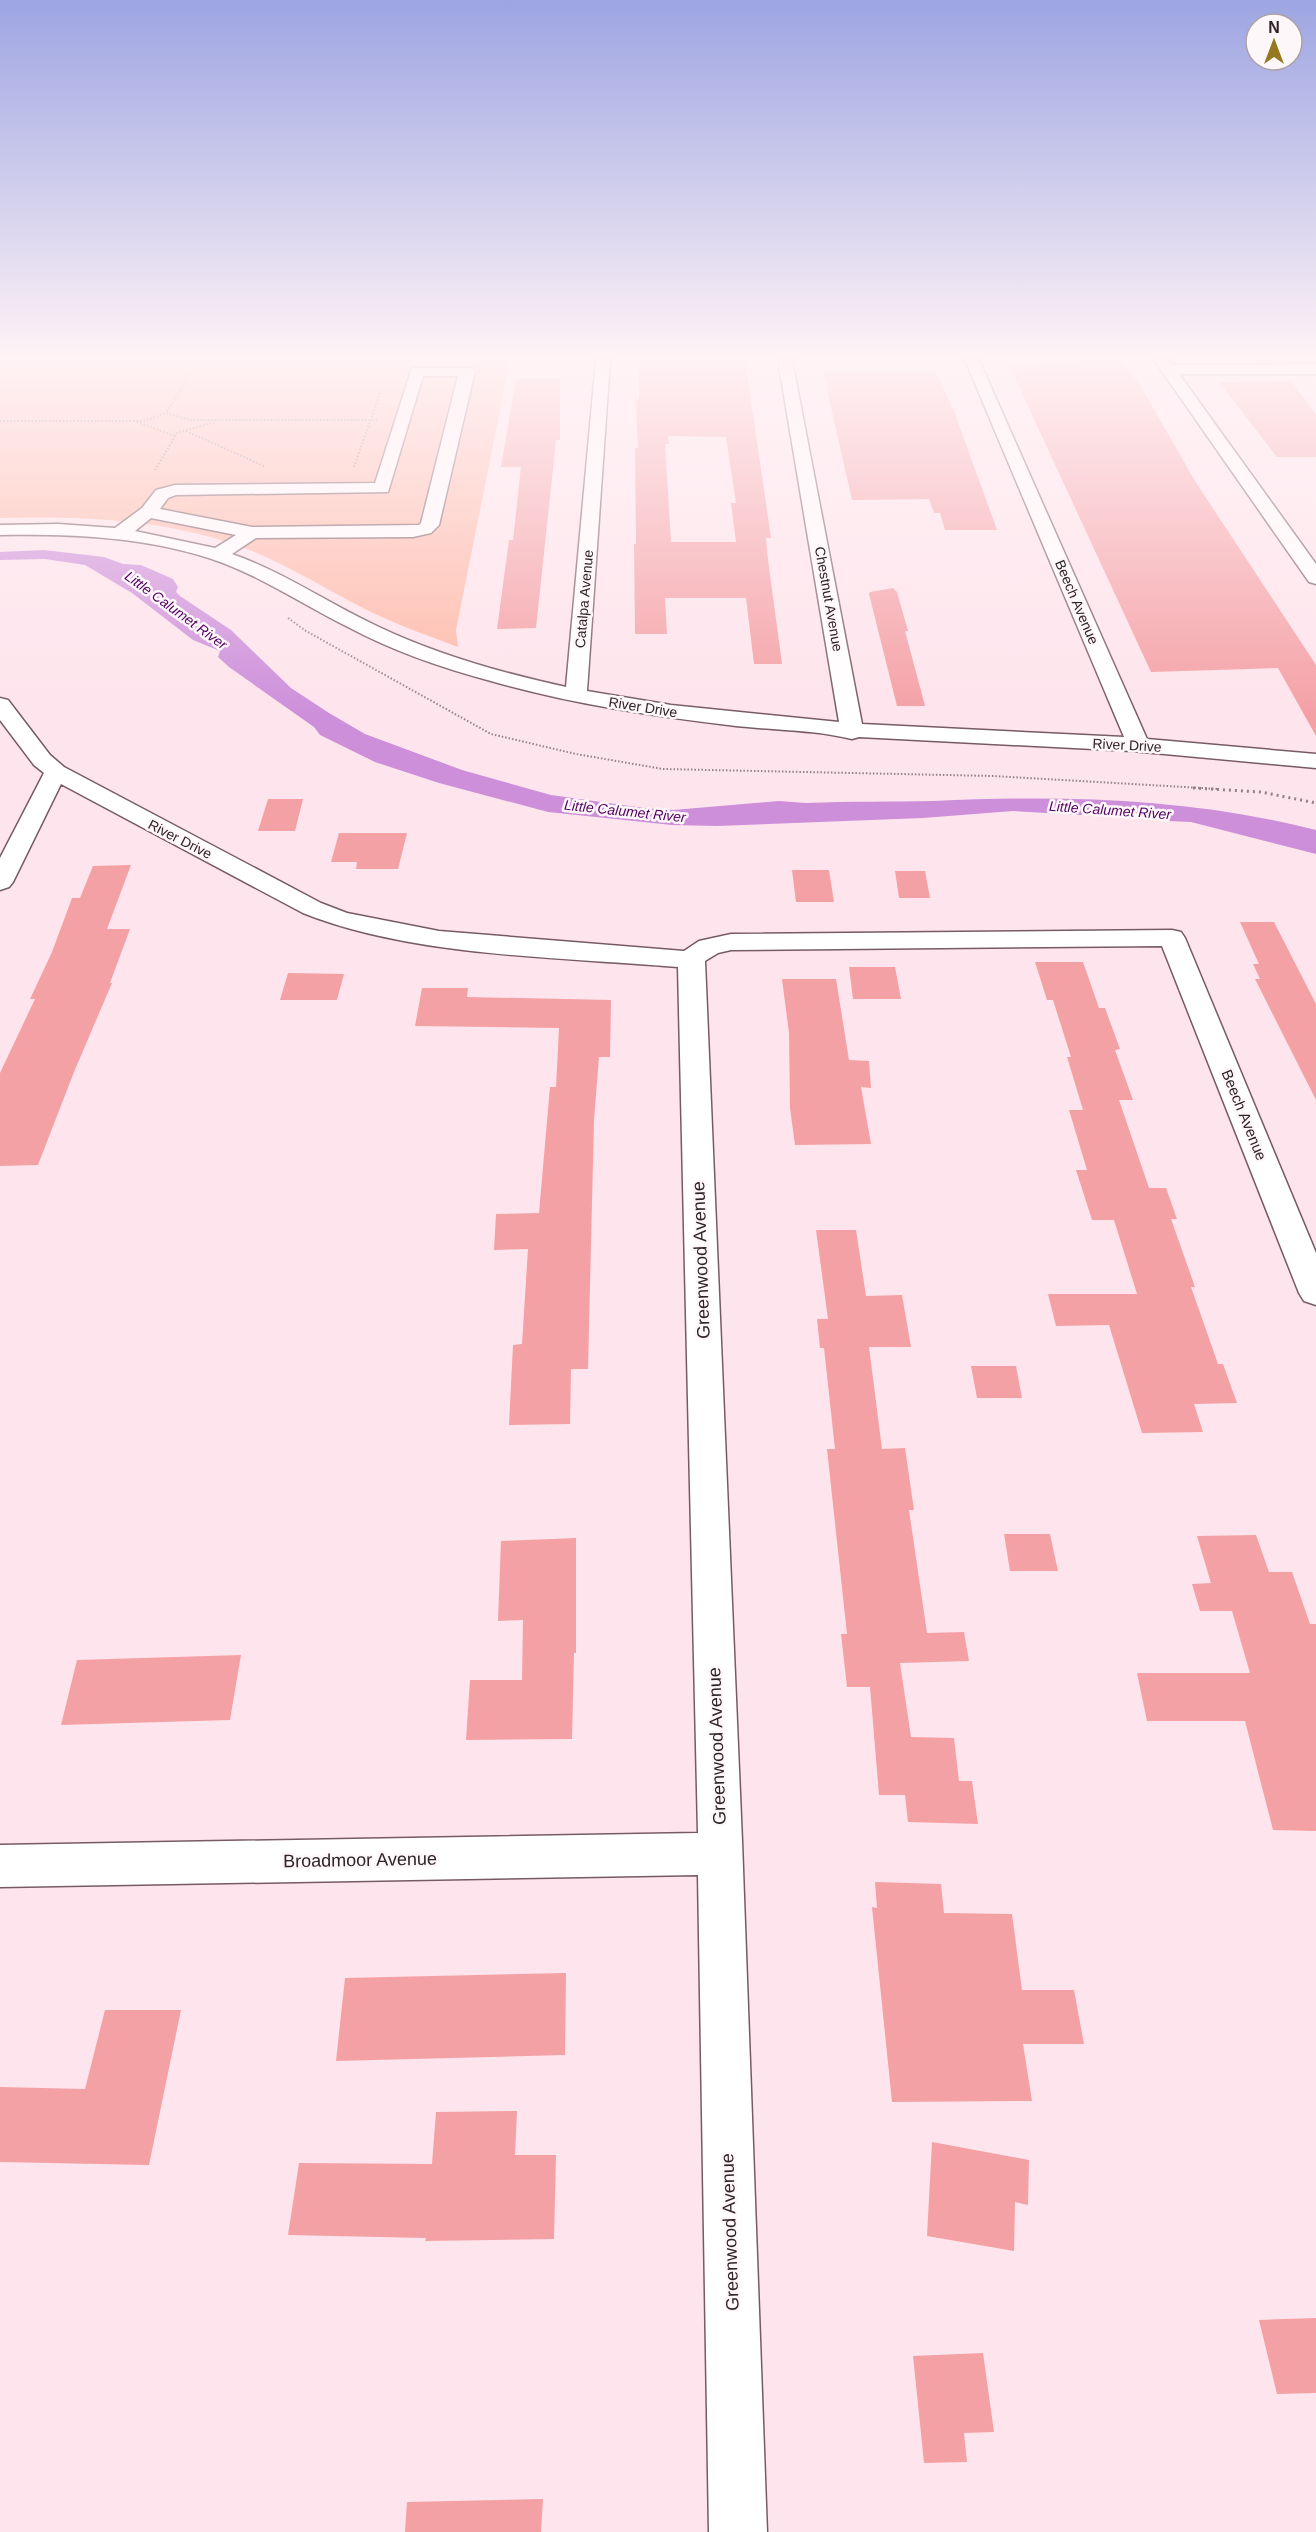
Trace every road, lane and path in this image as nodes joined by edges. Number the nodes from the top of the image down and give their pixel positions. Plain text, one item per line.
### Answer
1 (385, 478) edge
2 (441, 478) edge
3 (594, 478) edge
4 (806, 478) edge
5 (1023, 478) edge
6 (1245, 478) edge
7 (148, 512) junction
8 (0, 530) edge
9 (252, 533) junction
10 (119, 534) junction
11 (217, 555) junction
12 (1316, 578) edge
13 (576, 696) junction
14 (0, 705) edge
15 (852, 732) junction
16 (1139, 746) junction
17 (1316, 761) edge
18 (56, 772) junction
19 (0, 882) edge
20 (691, 960) junction
21 (1316, 1293) edge
22 (720, 1854) junction
23 (0, 1866) edge
24 (738, 2532) edge

1 - 7 street
2 - 9 street
3 - 13 street, Catalpa Avenue
4 - 15 street, Chestnut Avenue
5 - 16 street, Beech Avenue
6 - 12 street
7 - 9 street
7 - 10 street
8 - 10 street, River Drive
9 - 11 street
10 - 11 street, River Drive
11 - 13 street, River Drive
13 - 15 street, River Drive
14 - 18 street, River Drive
15 - 16 street, River Drive
16 - 17 street, River Drive
18 - 19 street
18 - 20 street, River Drive
20 - 21 street, Beech Avenue
20 - 22 street, Greenwood Avenue
22 - 23 street, Broadmoor Avenue
22 - 24 street, Greenwood Avenue

